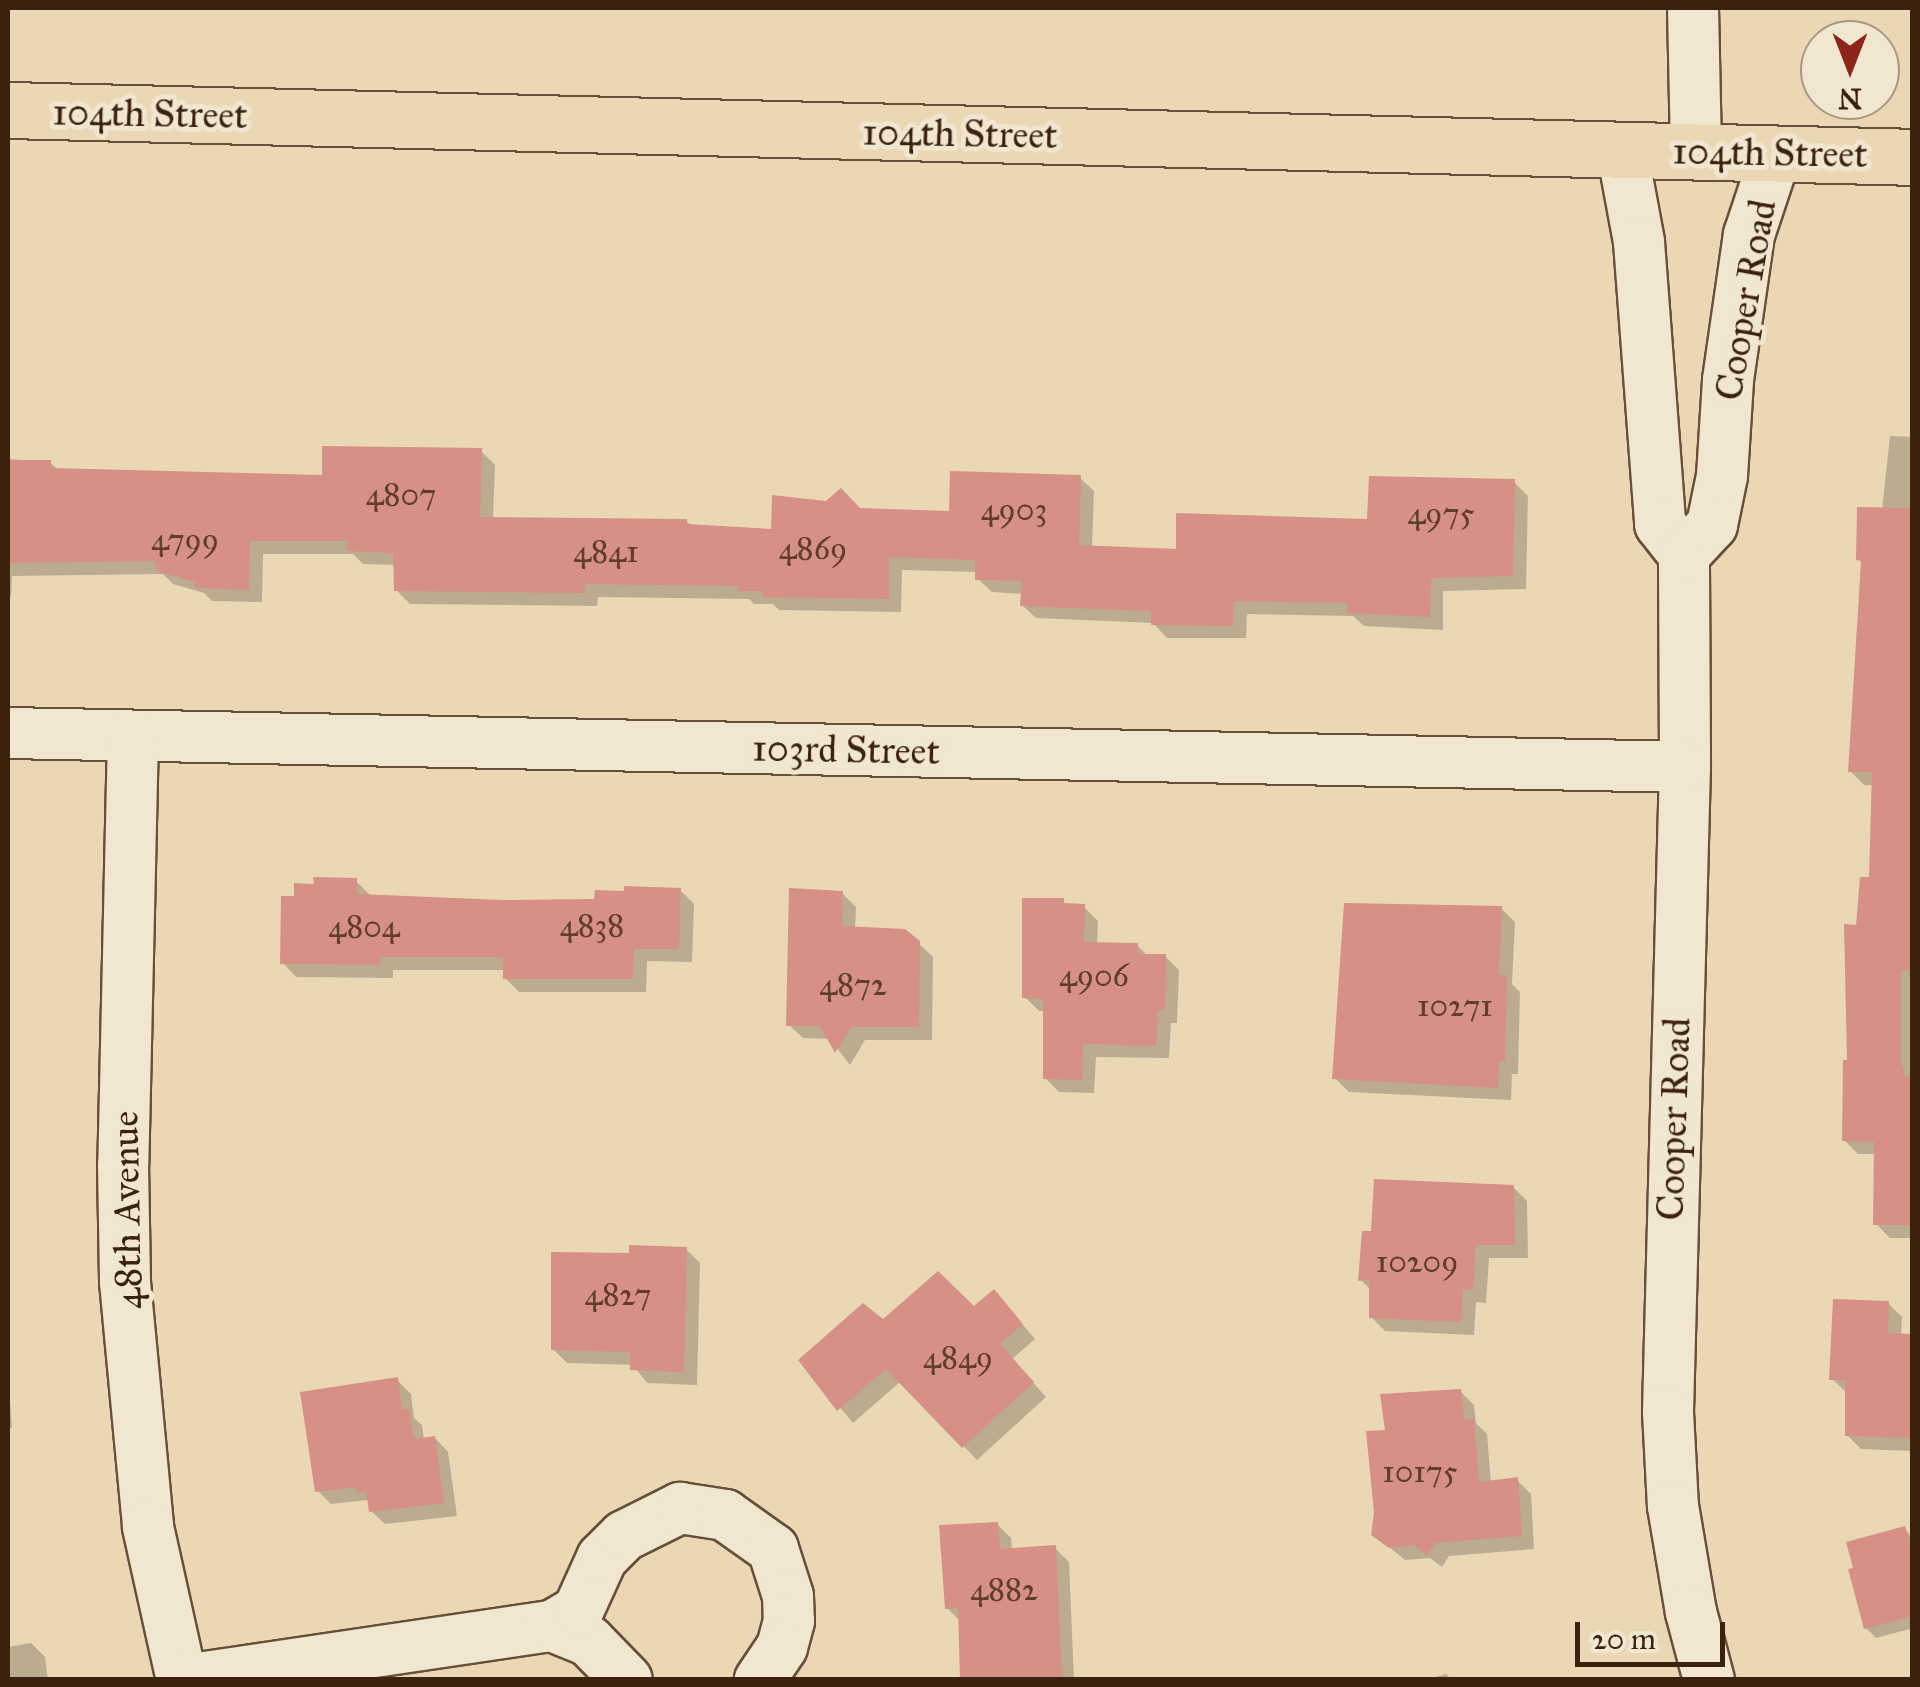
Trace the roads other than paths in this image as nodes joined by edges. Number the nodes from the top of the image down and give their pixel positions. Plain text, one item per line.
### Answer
1 (1693, 8) edge
2 (8, 110) edge
3 (1622, 150) junction
4 (1696, 152) junction
5 (1776, 154) junction
6 (1912, 157) edge
7 (1684, 555) junction
8 (8, 733) edge
9 (133, 736) junction
10 (1685, 767) junction
11 (552, 1626) junction
12 (184, 1680) edge
13 (627, 1680) edge
14 (760, 1680) edge
15 (1709, 1680) edge

1 - 4 street
2 - 3 main road, 104th Street
3 - 4 main road, 104th Street
3 - 7 street, Cooper Road
4 - 5 main road, 104th Street
5 - 6 main road, 104th Street
5 - 7 street, Cooper Road
7 - 10 street, Cooper Road
8 - 9 street, 103rd Street
9 - 10 street, 103rd Street
9 - 12 street, 48th Avenue
10 - 15 street, Cooper Road
11 - 12 street
11 - 13 street
11 - 14 street

